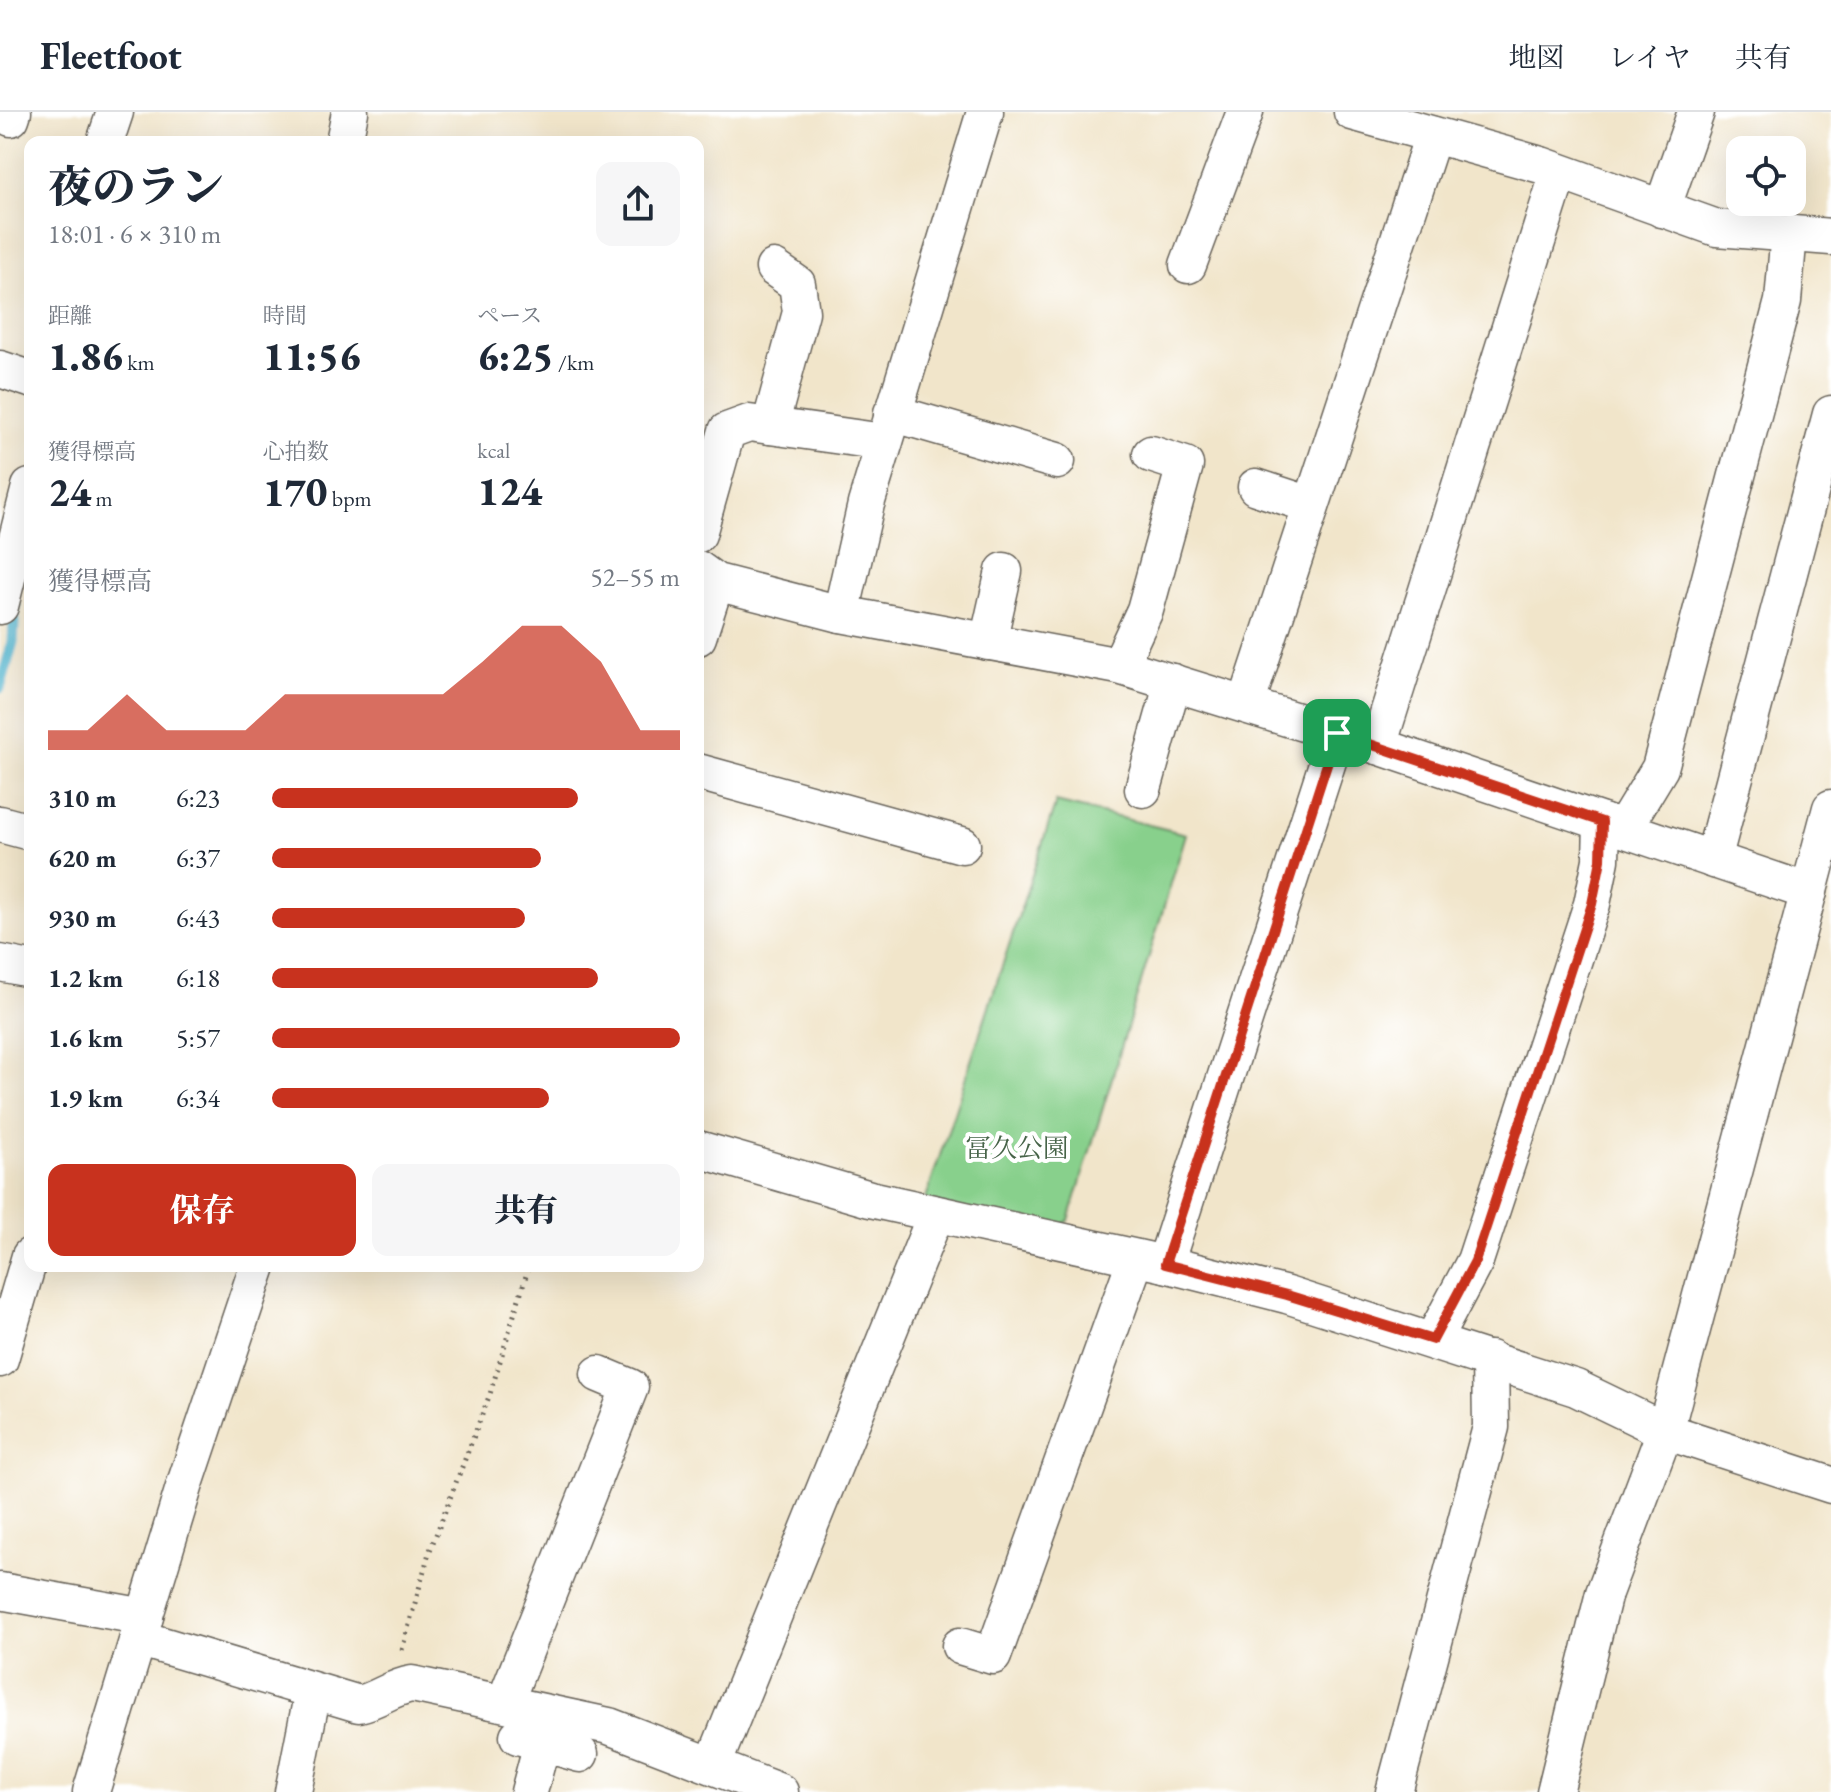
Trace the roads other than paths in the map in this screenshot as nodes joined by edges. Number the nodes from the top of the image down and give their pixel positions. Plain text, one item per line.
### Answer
1 (115, 112) edge
2 (350, 112) edge
3 (985, 112) edge
4 (1245, 112) edge
5 (1352, 112) edge
6 (1696, 112) edge
7 (1433, 135) junction
8 (107, 136) edge
9 (345, 136) edge
10 (1559, 172) junction
11 (1662, 209) junction
12 (1789, 233) junction
13 (1831, 237) edge
14 (1188, 265) dead end
15 (774, 268) dead end
16 (0, 369) edge
17 (24, 377) edge
18 (1831, 414) edge
19 (770, 426) junction
20 (888, 428) junction
21 (1151, 454) dead end
22 (1057, 461) dead end
23 (1256, 487) dead end
24 (1311, 505) junction
25 (24, 511) edge
26 (704, 513) edge
27 (1004, 571) dead end
28 (707, 575) edge
29 (704, 596) edge
30 (0, 606) edge
31 (841, 614) junction
32 (988, 642) junction
33 (1119, 666) junction
34 (1173, 682) junction
35 (1246, 705) junction
36 (1337, 733) junction
37 (1378, 746) junction
38 (704, 774) edge
39 (1143, 789) dead end
40 (1831, 808) edge
41 (0, 824) edge
42 (1612, 826) junction
43 (24, 830) edge
44 (962, 845) dead end
45 (1713, 860) junction
46 (1809, 892) junction
47 (0, 963) edge
48 (24, 968) edge
49 (704, 1151) edge
50 (936, 1214) junction
51 (1151, 1261) junction
52 (25, 1272) edge
53 (256, 1272) edge
54 (1433, 1340) junction
55 (0, 1359) edge
56 (1490, 1359) junction
57 (599, 1374) dead end
58 (1665, 1431) junction
59 (1831, 1485) edge
60 (0, 1591) edge
61 (141, 1627) junction
62 (960, 1646) dead end
63 (313, 1691) junction
64 (505, 1702) junction
65 (580, 1754) dead end
66 (713, 1765) junction
67 (91, 1792) edge
68 (293, 1792) edge
69 (529, 1792) edge
70 (780, 1792) edge
71 (1394, 1792) edge
72 (1555, 1792) edge

1 - 8 street
2 - 9 street
3 - 20 street
4 - 14 street
5 - 7 street
6 - 11 street
7 - 10 street
7 - 24 street
10 - 11 street
10 - 37 street
11 - 12 street
12 - 13 street
12 - 42 street
15 - 19 street
16 - 17 street
18 - 45 street
19 - 20 street
19 - 26 street
20 - 22 street
20 - 31 street
21 - 33 street
23 - 24 street
24 - 35 street
25 - 30 street
27 - 32 street
28 - 29 street
28 - 31 street
31 - 32 street
32 - 33 street
33 - 34 street
34 - 35 street
34 - 39 street
35 - 36 street
36 - 37 street
36 - 51 street
37 - 42 street
38 - 44 street
40 - 46 street
41 - 43 street
42 - 45 street
42 - 54 street
45 - 46 street
46 - 58 street
47 - 48 street
49 - 50 street
50 - 51 street
50 - 66 street
51 - 54 street
51 - 62 street
52 - 55 street
53 - 61 street
54 - 56 street
56 - 58 street
56 - 71 street
57 - 64 street
58 - 59 street
58 - 72 street
60 - 61 street
61 - 63 street
61 - 67 street
63 - 64 street
63 - 68 street
64 - 66 street
65 - 69 street
66 - 70 street

